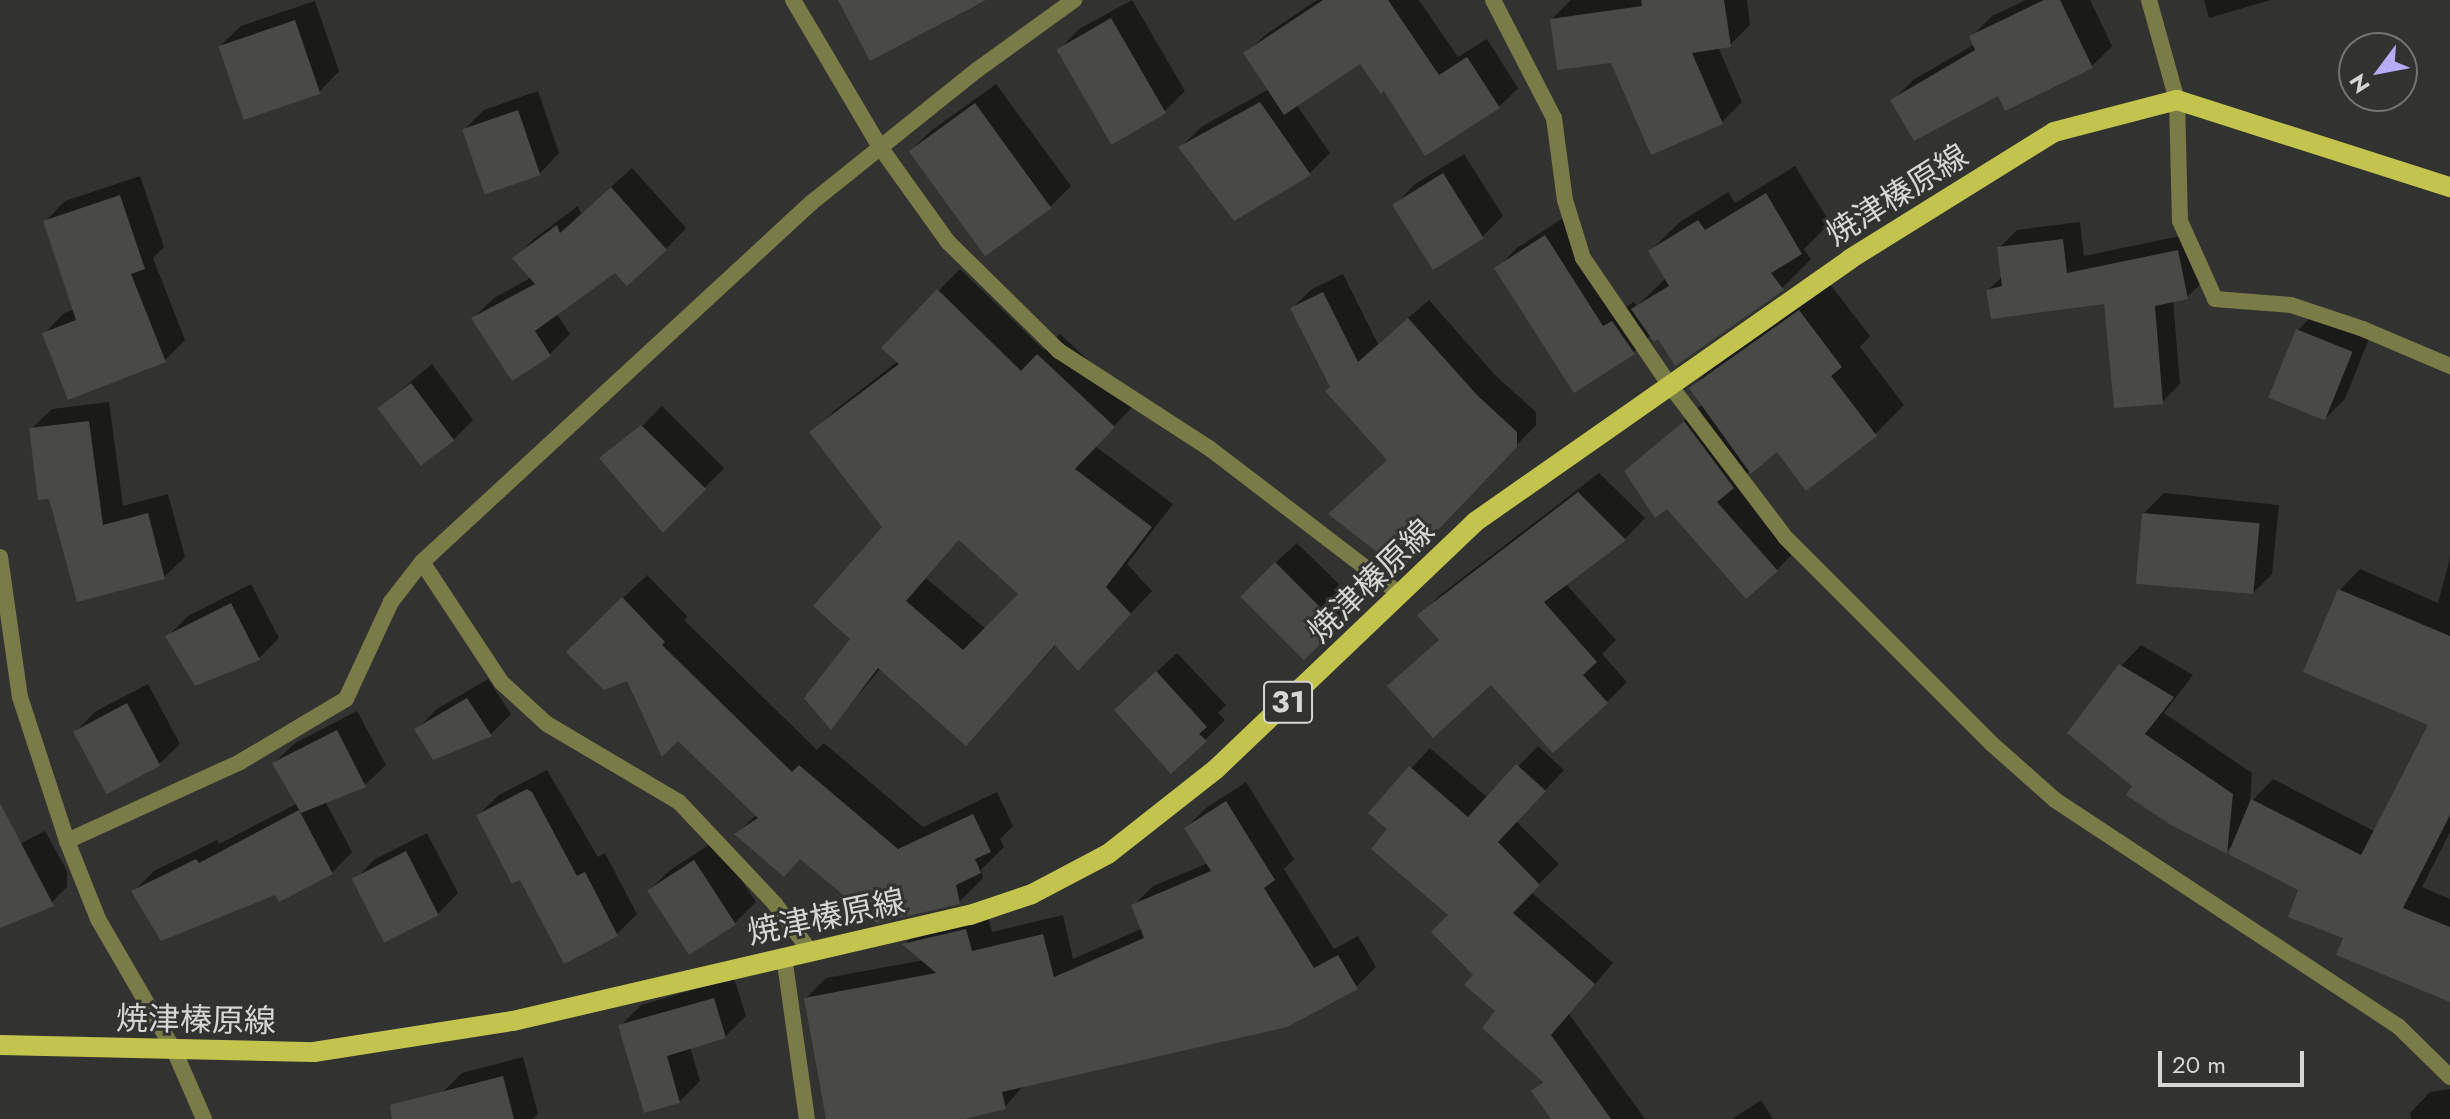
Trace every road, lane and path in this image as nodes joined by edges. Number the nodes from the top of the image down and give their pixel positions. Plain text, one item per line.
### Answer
1 (793, 0) edge
2 (1074, 0) edge
3 (1493, 0) edge
4 (2149, 0) edge
5 (2177, 100) junction
6 (880, 147) junction
7 (2450, 187) edge
8 (2450, 366) edge
9 (1669, 384) junction
10 (0, 557) edge
11 (422, 562) junction
12 (1401, 595) junction
13 (67, 841) junction
14 (810, 951) junction
15 (784, 956) junction
16 (0, 1045) edge
17 (174, 1050) junction
18 (2450, 1077) edge
19 (204, 1119) edge
20 (807, 1119) edge

1 - 6 street
2 - 6 street
3 - 9 street
4 - 5 street
5 - 7 main road
5 - 8 street
5 - 9 main road, 焼津榛原線 / 31
6 - 11 street
6 - 12 street
9 - 12 main road, 焼津榛原線 / 31
9 - 18 street
10 - 13 street
11 - 13 street
11 - 14 street
12 - 14 main road, 焼津榛原線 / 31
13 - 17 street
14 - 15 main road, 焼津榛原線 / 31
15 - 17 main road, 焼津榛原線 / 31
15 - 20 street
16 - 17 main road, 焼津榛原線 / 31
17 - 19 street

